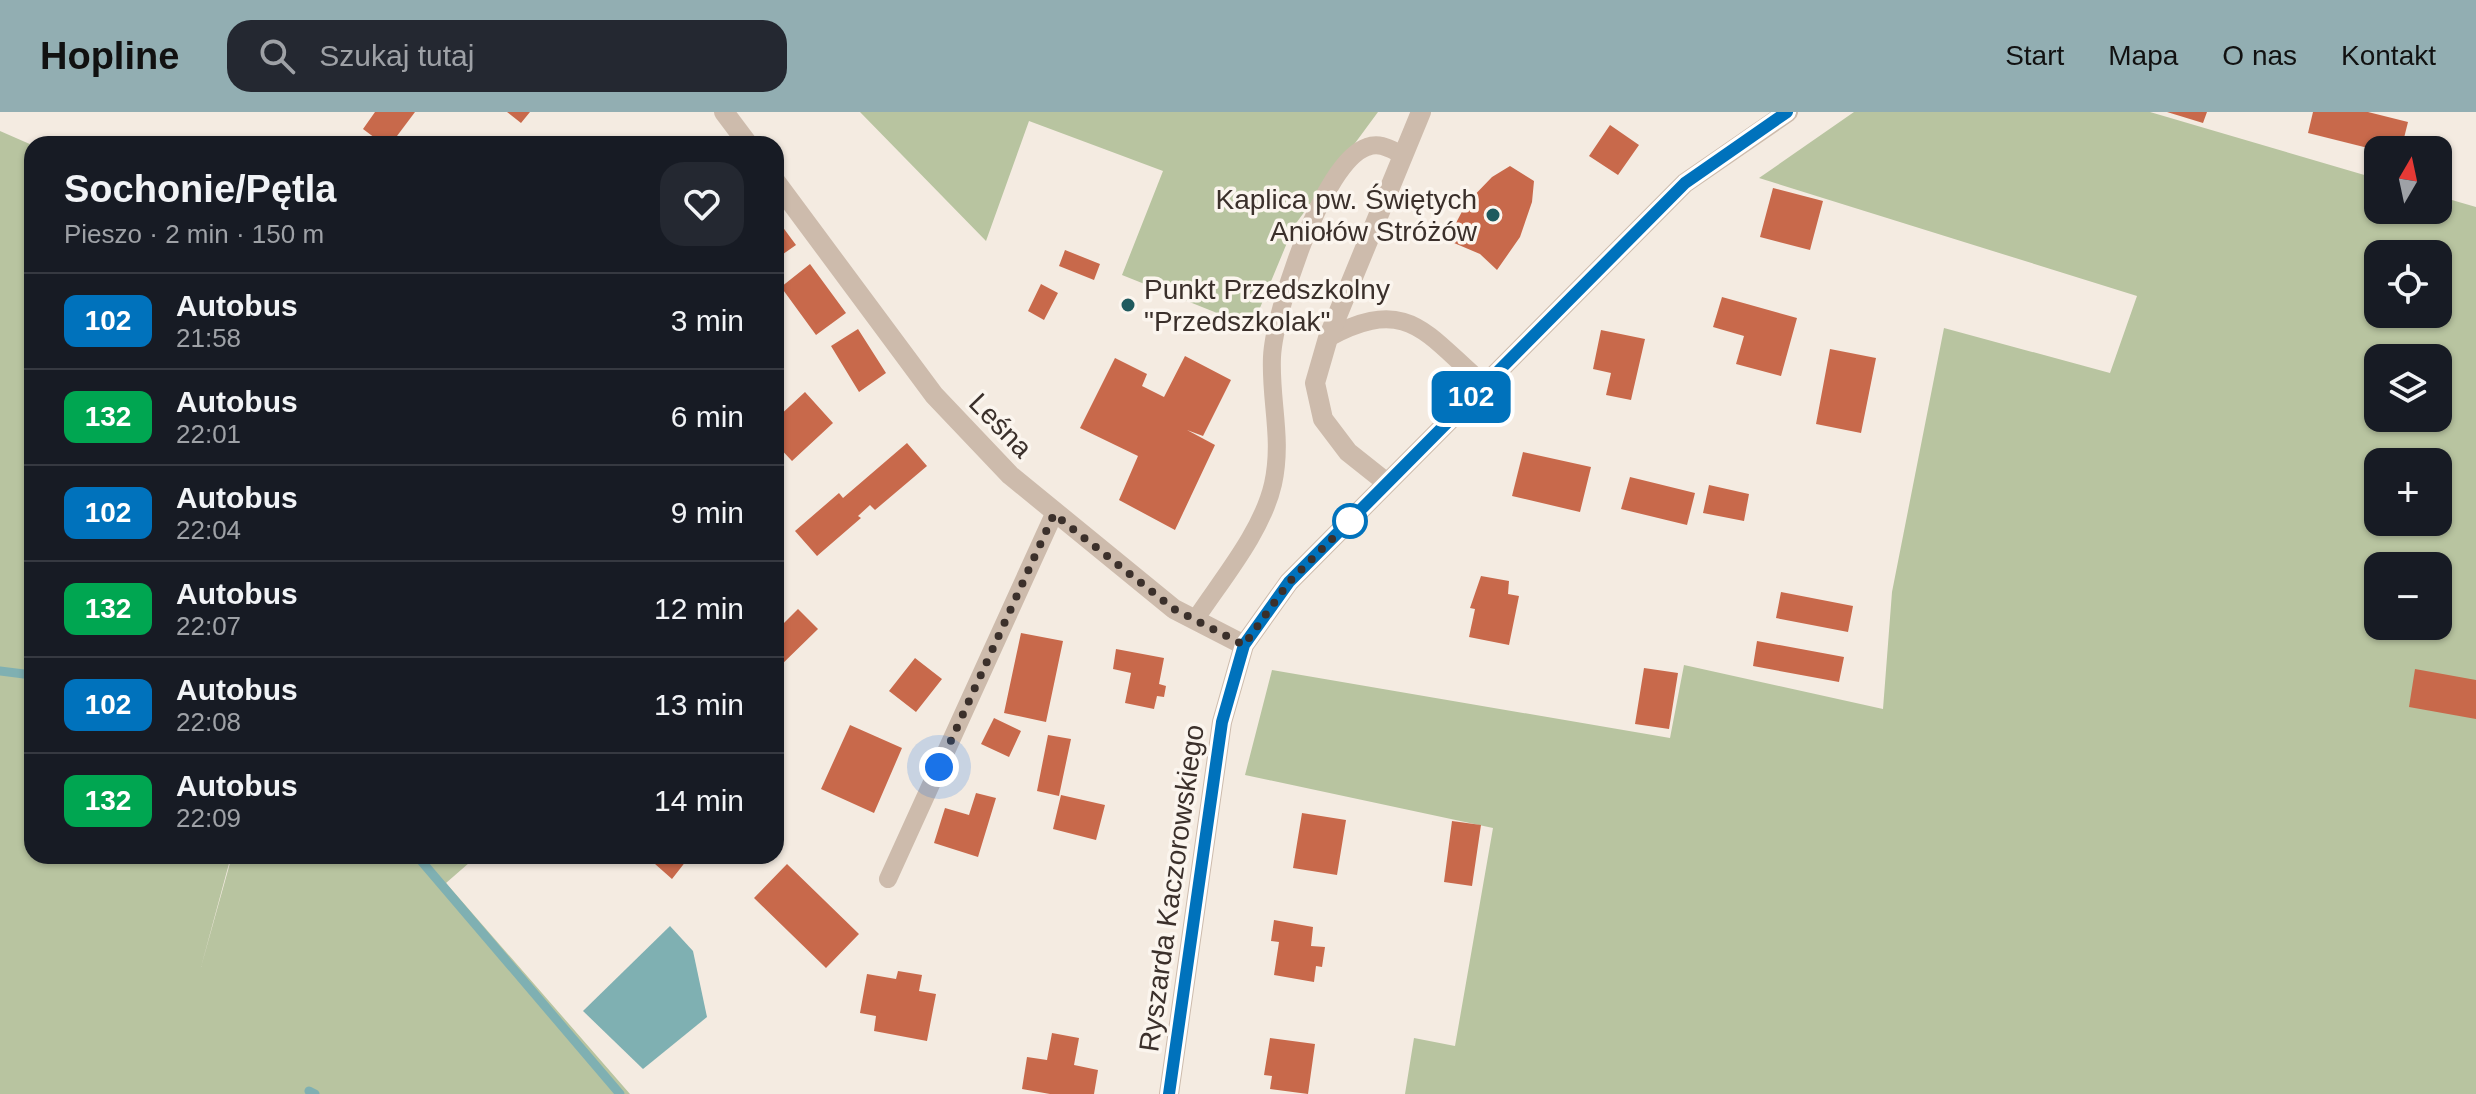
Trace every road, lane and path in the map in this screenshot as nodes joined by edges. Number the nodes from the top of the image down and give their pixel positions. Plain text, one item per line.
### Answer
1 (724, 112) edge
2 (1421, 112) edge
3 (1788, 112) edge
4 (742, 136) edge
5 (1401, 154) junction
6 (784, 193) edge
7 (1328, 338) junction
8 (1484, 384) junction
9 (1387, 483) junction
10 (1054, 514) junction
11 (1195, 620) junction
12 (1244, 645) junction
13 (888, 879) dead end
14 (1169, 1094) edge

1 - 4 street
2 - 5 street
3 - 8 street
5 - 7 street
5 - 11 lane
6 - 10 street, Leśna
7 - 8 lane
7 - 9 street
8 - 9 street
9 - 12 street, Ryszarda Kaczorowskiego
10 - 11 street, Leśna
10 - 13 lane
11 - 12 street, Leśna
12 - 14 street, Ryszarda Kaczorowskiego

